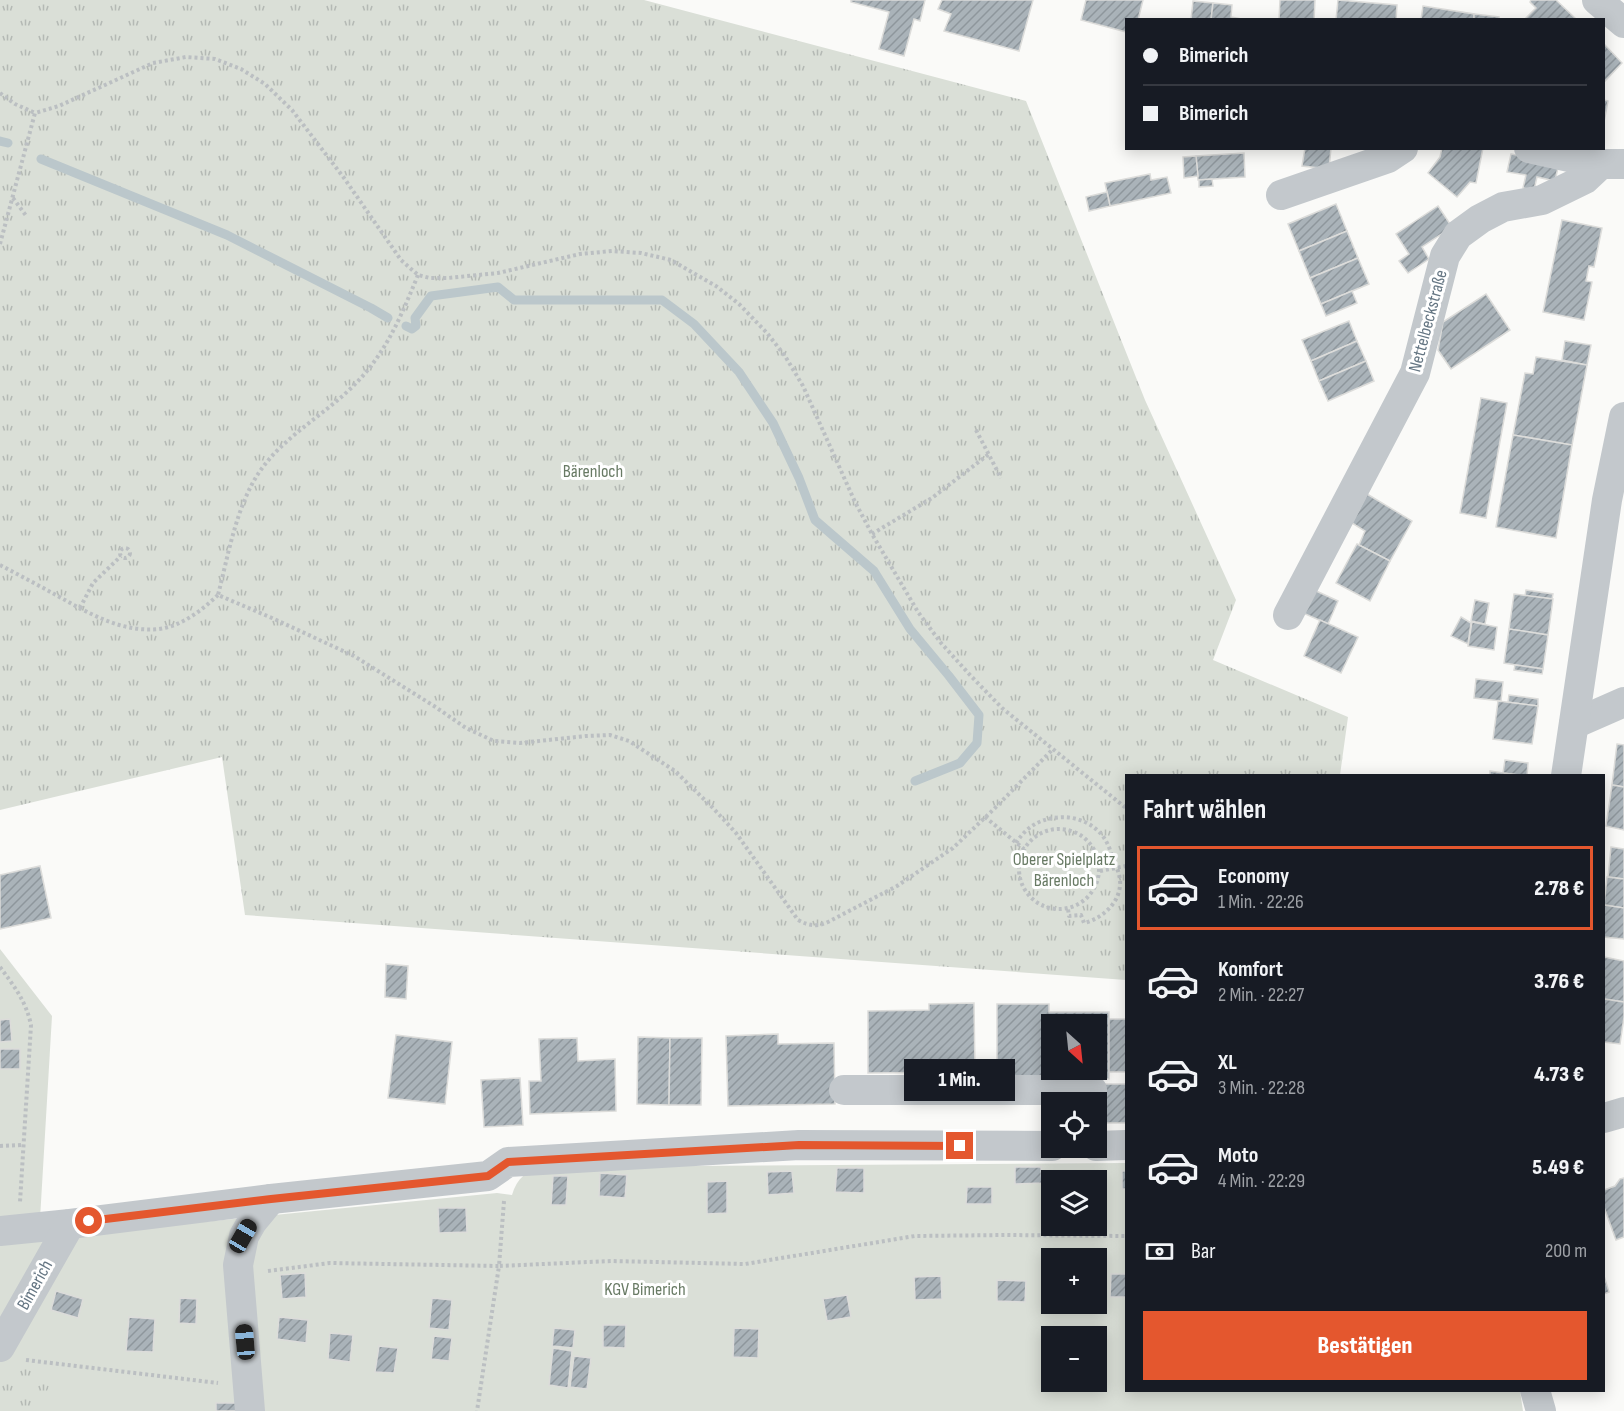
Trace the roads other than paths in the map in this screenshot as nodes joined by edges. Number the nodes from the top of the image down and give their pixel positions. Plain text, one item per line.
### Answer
1 (1598, 0) edge
2 (1624, 22) edge
3 (1400, 150) edge
4 (1539, 150) edge
5 (1612, 164) edge
6 (1281, 195) dead end
7 (1624, 417) edge
8 (1288, 615) dead end
9 (1624, 702) edge
10 (1574, 724) junction
11 (1566, 774) edge
12 (844, 1090) dead end
13 (1092, 1092) edge
14 (1624, 1112) edge
15 (1605, 1118) edge
16 (1125, 1145) edge
17 (1041, 1146) edge
18 (1107, 1146) edge
19 (271, 1199) junction
20 (70, 1224) junction
21 (9, 1230) edge
22 (12, 1353) edge
23 (1536, 1392) edge
24 (249, 1399) edge
25 (1541, 1411) edge

1 - 2 street
3 - 6 street
4 - 5 street
5 - 8 street, Nettelbeckstraße
7 - 10 street
9 - 10 street
10 - 11 street
12 - 13 street
14 - 15 street
16 - 18 street
17 - 19 street
19 - 20 street
19 - 24 street
20 - 21 street
20 - 22 street, Bimerich
23 - 25 street

